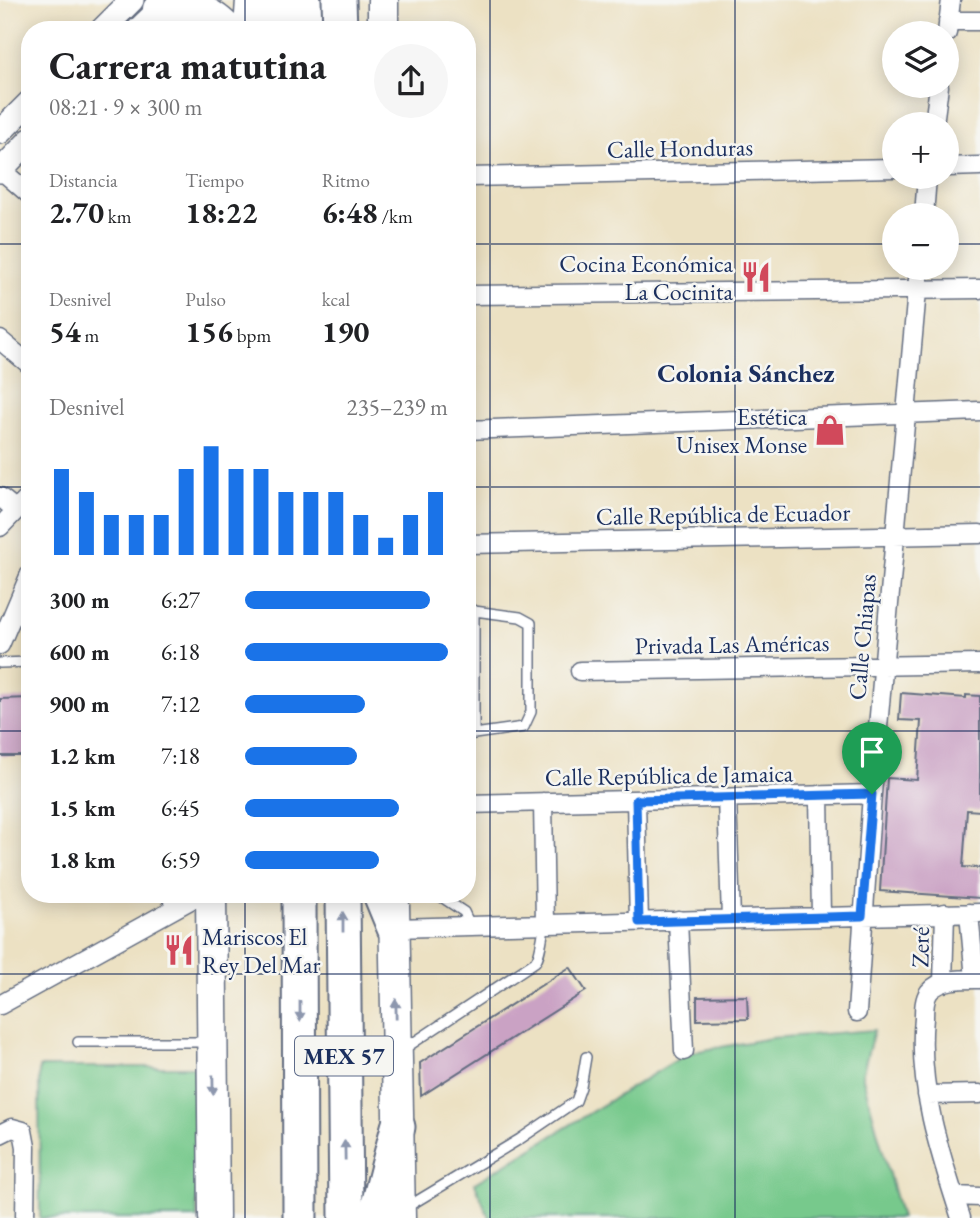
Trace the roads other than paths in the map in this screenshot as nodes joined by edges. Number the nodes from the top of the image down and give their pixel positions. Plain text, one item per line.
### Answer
1 (304, 0) edge
2 (339, 0) edge
3 (951, 0) edge
4 (149, 10) edge
5 (256, 15) edge
6 (123, 21) edge
7 (305, 21) edge
8 (340, 21) edge
9 (949, 21) edge
10 (980, 21) edge
11 (959, 25) edge
12 (21, 111) edge
13 (0, 132) edge
14 (21, 149) edge
15 (980, 166) edge
16 (959, 167) edge
17 (882, 168) edge
18 (0, 170) edge
19 (476, 177) edge
20 (21, 188) edge
21 (918, 280) edge
22 (918, 289) junction
23 (980, 289) edge
24 (476, 295) edge
25 (0, 340) edge
26 (21, 358) edge
27 (980, 411) edge
28 (906, 412) junction
29 (476, 430) edge
30 (0, 497) edge
31 (21, 505) edge
32 (16, 510) junction
33 (0, 527) edge
34 (895, 534) junction
35 (980, 534) edge
36 (476, 544) edge
37 (21, 595) edge
38 (476, 611) edge
39 (0, 645) edge
40 (21, 662) edge
41 (0, 663) edge
42 (980, 664) edge
43 (884, 666) junction
44 (580, 671) dead end
45 (476, 734) edge
46 (872, 794) junction
47 (819, 795) junction
48 (727, 798) junction
49 (636, 800) junction
50 (543, 802) junction
51 (476, 804) edge
52 (167, 903) edge
53 (211, 903) edge
54 (299, 903) edge
55 (343, 903) edge
56 (384, 903) edge
57 (394, 903) edge
58 (450, 903) edge
59 (945, 913) junction
60 (974, 913) edge
61 (862, 916) junction
62 (821, 917) junction
63 (731, 919) junction
64 (678, 920) junction
65 (639, 922) junction
66 (545, 924) junction
67 (471, 926) junction
68 (394, 928) junction
69 (977, 979) edge
70 (943, 983) junction
71 (0, 1005) edge
72 (857, 1012) dead end
73 (78, 1042) dead end
74 (212, 1042) junction
75 (684, 1051) dead end
76 (397, 1054) junction
77 (586, 1057) dead end
78 (980, 1094) edge
79 (927, 1095) junction
80 (398, 1127) joint
81 (0, 1134) edge
82 (300, 1158) junction
83 (954, 1196) junction
84 (980, 1197) edge
85 (392, 1216) edge
86 (25, 1218) edge
87 (214, 1218) edge
88 (289, 1218) edge
89 (300, 1218) edge
90 (346, 1218) edge
91 (961, 1218) edge

1 - 7 highway
2 - 8 highway
3 - 9 street
4 - 5 main road
4 - 6 street
10 - 11 street
12 - 13 street
14 - 18 street
15 - 16 street
17 - 19 street, Calle Honduras
18 - 20 street
21 - 22 street, Calle Chiapas
22 - 23 street
22 - 24 street
22 - 28 street, Calle Chiapas
25 - 26 street
27 - 28 street
28 - 29 street
28 - 34 street, Calle Chiapas
30 - 32 street
31 - 32 street
32 - 33 street
34 - 35 street, Calle República de Ecuador
34 - 36 street, Calle República de Ecuador
34 - 43 street, Calle Chiapas
37 - 39 street
38 - 45 lane
40 - 41 lane
42 - 43 street, Privada Las Américas
43 - 44 street, Privada Las Américas
43 - 46 street, Calle Chiapas
46 - 47 street, Calle República de Jamaica
46 - 61 street, Calle Chiapas
47 - 48 street, Calle República de Jamaica
47 - 62 street
48 - 49 street, Calle República de Jamaica
48 - 63 street
49 - 50 street, Calle República de Jamaica
49 - 65 street
50 - 51 street, Calle República de Jamaica
50 - 66 street
52 - 71 street
53 - 74 main road
54 -> 82 highway, MEX 57
90 -> 55 highway, MEX 57
56 - 68 highway
57 - 68 main road
58 - 67 lane
59 - 60 street
59 - 61 street
59 - 70 street, Zeré
60 - 69 street, Zeré
61 - 62 street
61 - 72 street, Calle Chiapas
62 - 63 street
63 - 64 street
64 - 65 street
64 - 75 street
65 - 66 street
66 - 67 street
66 - 76 lane
67 - 68 street
76 -> 68 main road
69 - 70 street
70 - 79 street
73 - 74 lane
74 -> 87 main road
76 - 80 main road
77 - 85 lane
78 - 79 street
79 - 83 street
80 - 85 highway
81 - 86 street
82 - 88 highway
82 - 89 highway, MEX 57
83 - 84 street
83 - 91 street

